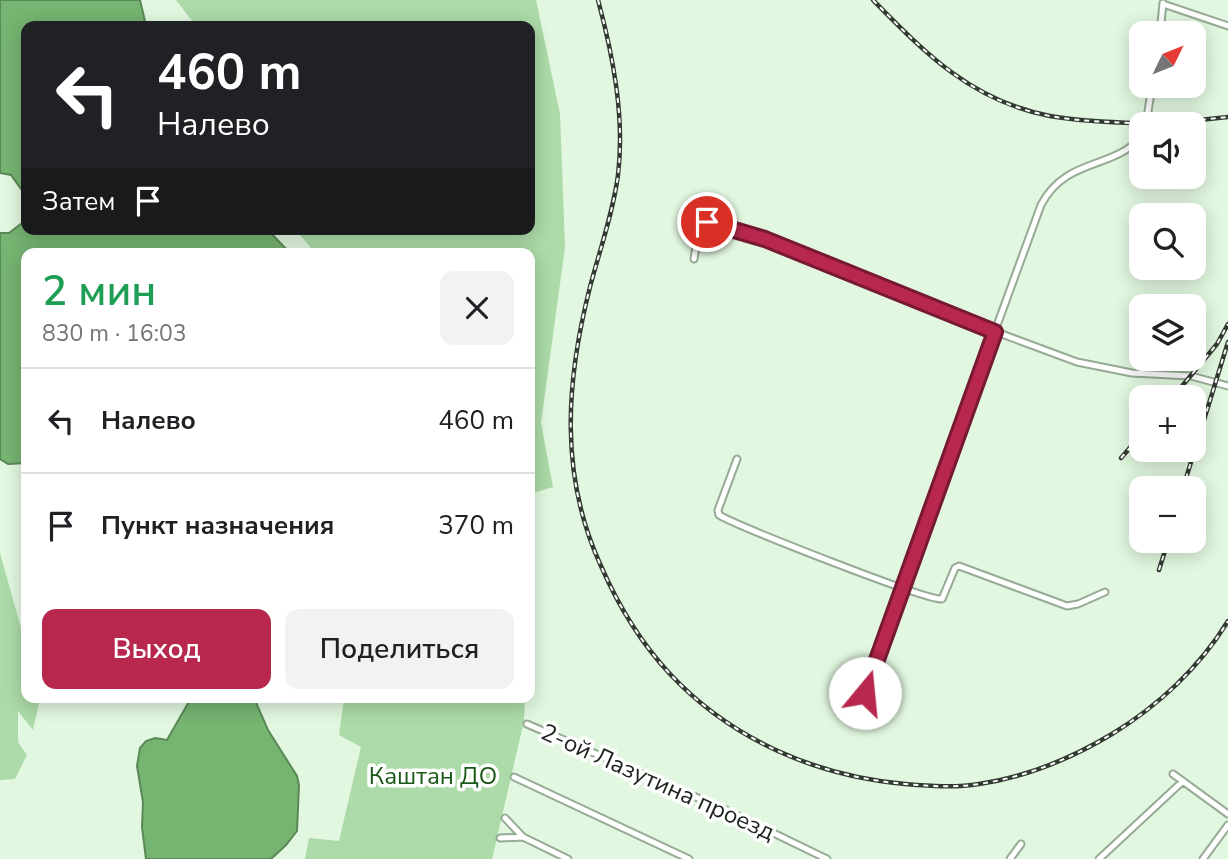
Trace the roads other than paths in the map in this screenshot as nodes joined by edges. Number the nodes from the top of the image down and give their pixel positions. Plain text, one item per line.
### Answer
1 (1163, 2) edge
2 (1161, 21) edge
3 (1228, 26) edge
4 (1129, 146) edge
5 (694, 260) dead end
6 (995, 332) junction
7 (1228, 386) edge
8 (737, 459) dead end
9 (901, 588) junction
10 (1105, 592) dead end
11 (877, 654) junction
12 (527, 724) dead end
13 (1173, 774) dead end
14 (514, 777) dead end
15 (1183, 781) junction
16 (1228, 814) edge
17 (505, 818) dead end
18 (1228, 825) edge
19 (523, 837) junction
20 (500, 838) dead end
21 (1021, 844) dead end
22 (568, 859) edge
23 (689, 859) edge
24 (827, 859) edge
25 (1010, 859) edge
26 (1099, 859) edge
27 (1203, 859) edge

1 - 2 street
1 - 3 street
4 - 6 street
5 - 6 street
6 - 7 street
6 - 9 street
8 - 9 street
9 - 10 street
9 - 11 street
11 - 11 street
12 - 24 street, 2-ой Лазутина проезд
13 - 15 street
14 - 23 street
15 - 16 street
15 - 26 street
17 - 19 street
18 - 27 street
19 - 20 street
19 - 22 street
21 - 25 street

